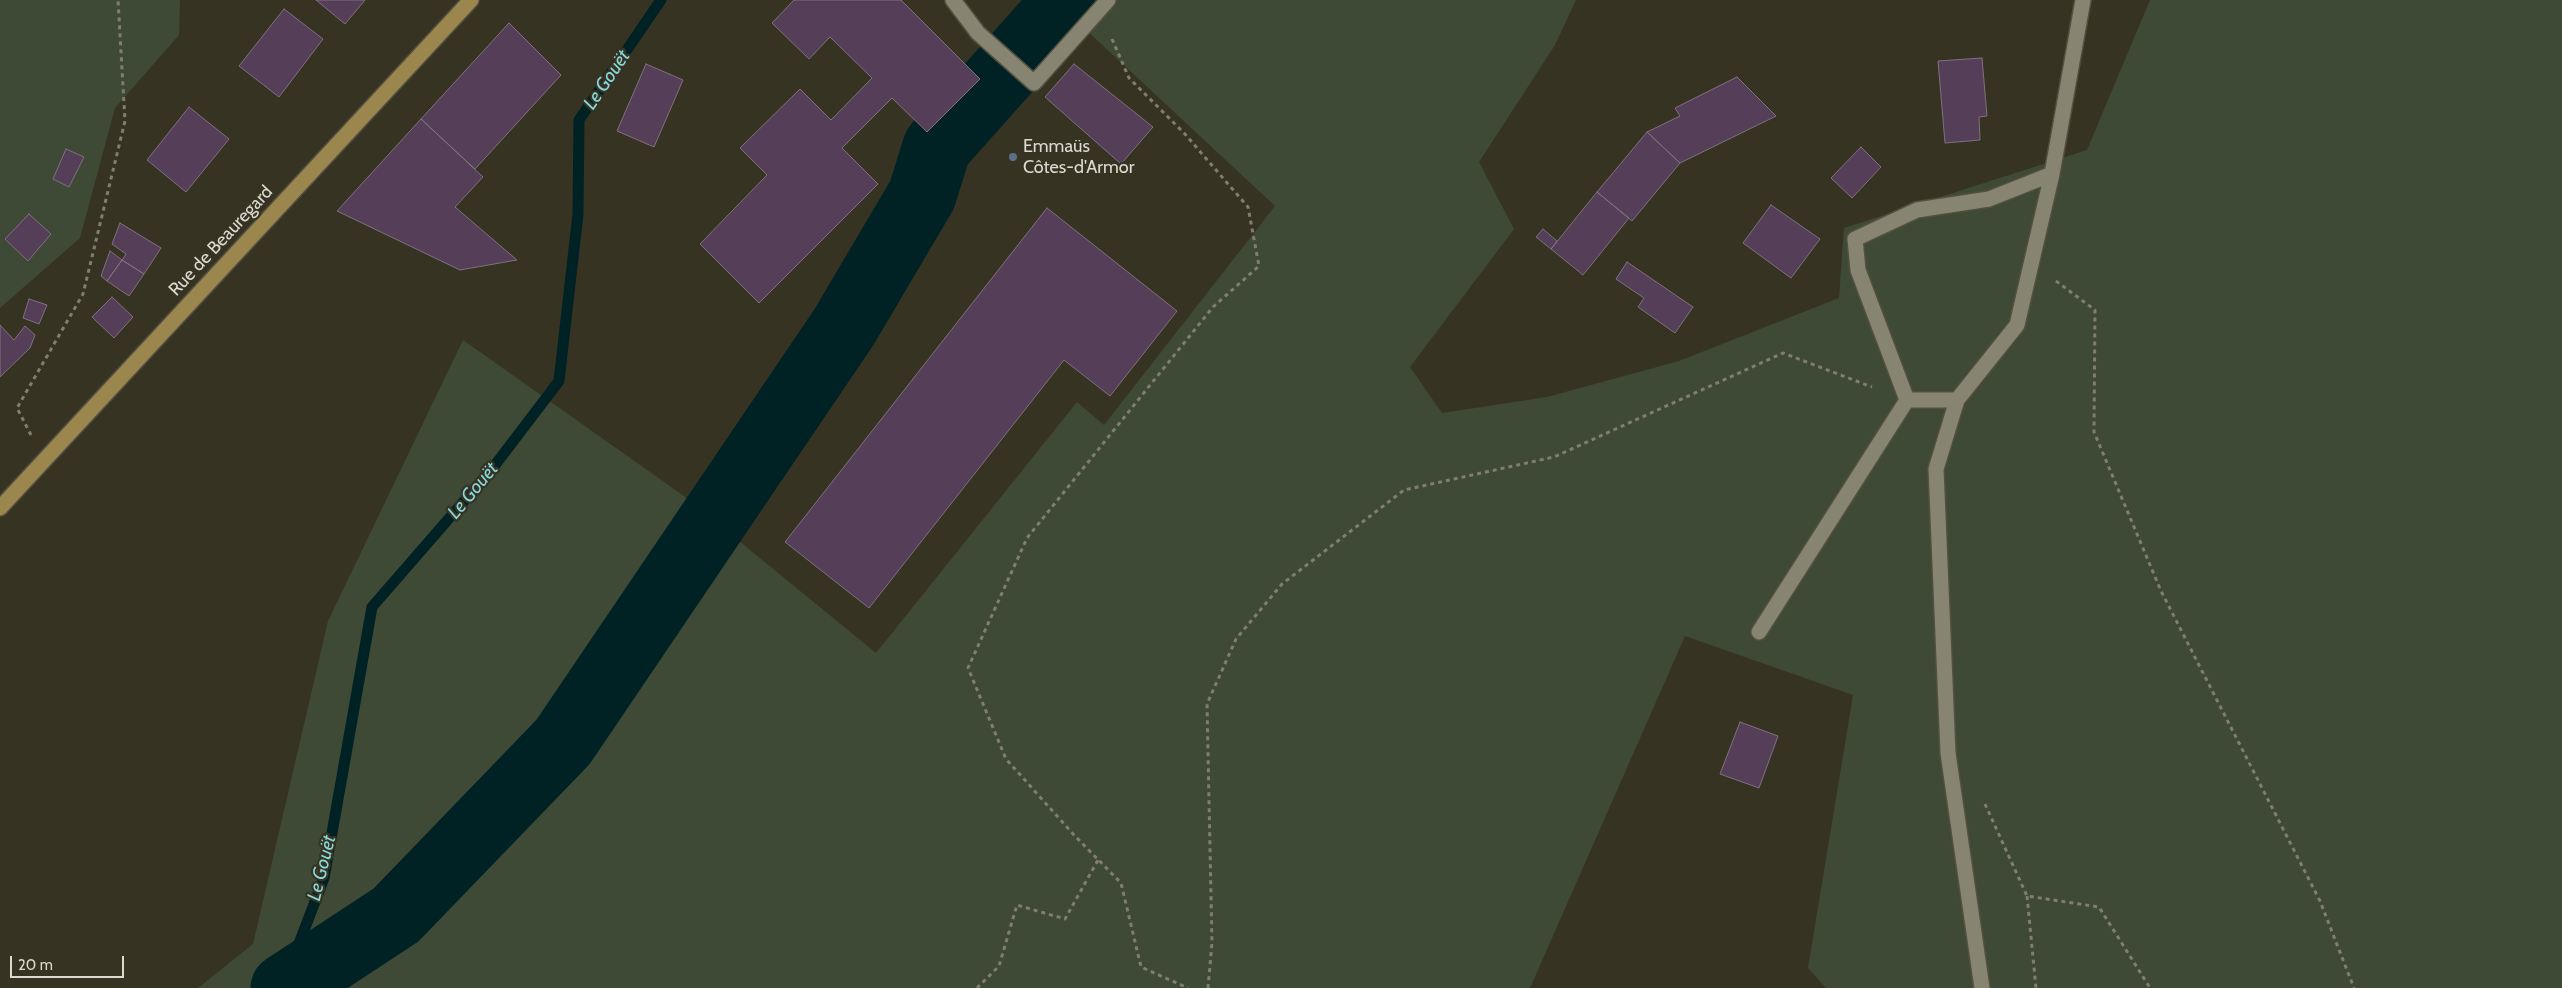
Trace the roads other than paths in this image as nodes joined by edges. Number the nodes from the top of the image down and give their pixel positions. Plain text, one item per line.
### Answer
1 (471, 0) edge
2 (953, 0) edge
3 (2083, 0) edge
4 (1103, 5) edge
5 (2052, 174) junction
6 (1907, 400) junction
7 (1957, 400) junction
8 (0, 508) edge
9 (1759, 632) dead end
10 (1982, 988) edge

1 - 8 main road, Rue de Beauregard
2 - 4 street
3 - 5 street
5 - 6 street
5 - 7 street
6 - 7 street
6 - 9 street
7 - 10 street

